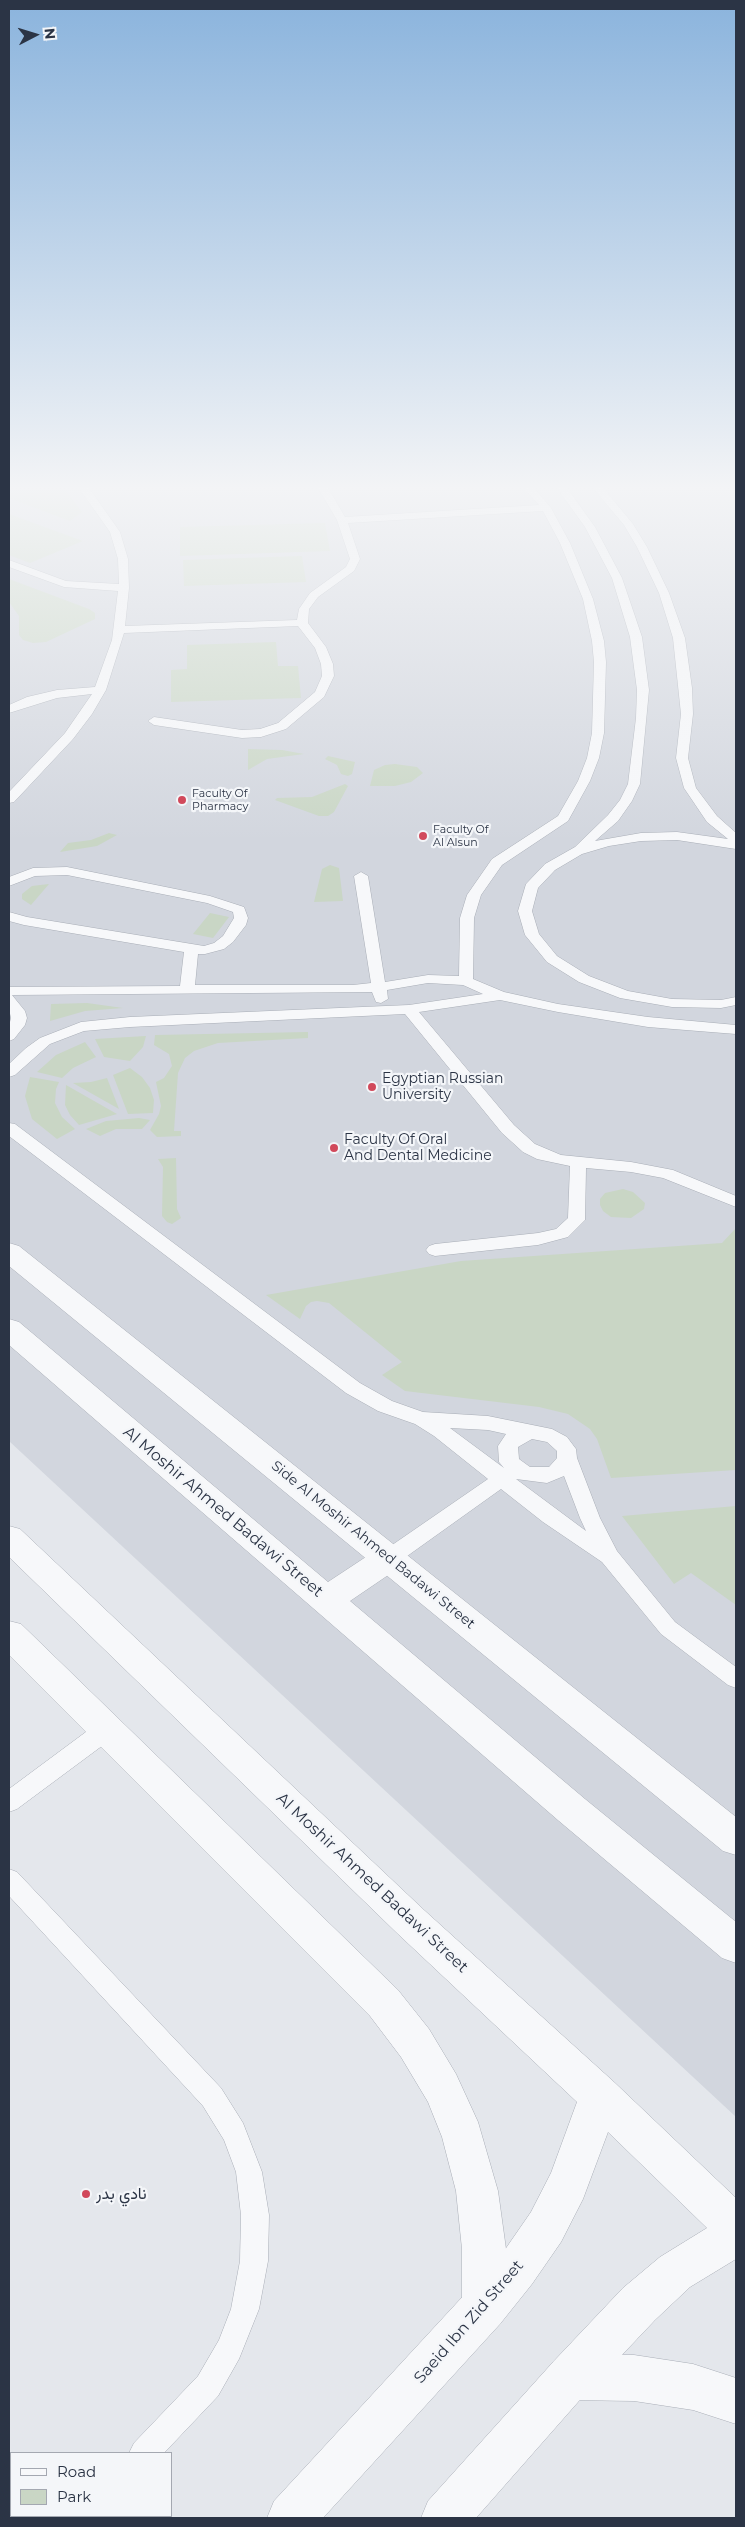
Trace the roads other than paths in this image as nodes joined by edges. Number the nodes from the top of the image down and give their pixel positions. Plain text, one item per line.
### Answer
1 (122, 606) edge
2 (306, 606) edge
3 (589, 606) edge
4 (626, 606) edge
5 (668, 606) edge
6 (302, 623) junction
7 (120, 630) junction
8 (100, 690) junction
9 (9, 710) edge
10 (154, 721) dead end
11 (9, 799) edge
12 (736, 840) edge
13 (736, 845) edge
14 (577, 851) junction
15 (362, 876) dead end
16 (9, 882) edge
17 (9, 916) edge
18 (191, 950) junction
19 (466, 981) junction
20 (379, 987) junction
21 (187, 990) junction
22 (9, 991) edge
23 (500, 996) junction
24 (9, 999) edge
25 (736, 1001) edge
26 (409, 1009) junction
27 (382, 1010) junction
28 (736, 1030) edge
29 (9, 1036) edge
30 (9, 1040) edge
31 (31, 1050) junction
32 (9, 1072) edge
33 (9, 1128) edge
34 (578, 1161) junction
35 (736, 1202) edge
36 (435, 1250) dead end
37 (9, 1252) edge
38 (9, 1329) edge
39 (422, 1419) junction
40 (531, 1432) junction
41 (567, 1458) junction
42 (509, 1474) junction
43 (9, 1538) edge
44 (609, 1556) junction
45 (388, 1558) junction
46 (327, 1600) junction
47 (9, 1634) edge
48 (736, 1679) edge
49 (106, 1730) junction
50 (9, 1802) edge
51 (736, 1839) edge
52 (9, 1880) edge
53 (736, 1945) edge
54 (600, 2096) junction
55 (736, 2227) edge
56 (736, 2235) edge
57 (484, 2308) junction
58 (570, 2377) junction
59 (736, 2401) edge
60 (145, 2452) edge
61 (291, 2518) edge
62 (445, 2518) edge

1 - 7 lane
2 - 6 lane
3 - 19 lane
4 - 14 lane
5 - 12 lane
6 - 7 lane
6 - 10 lane
7 - 8 lane
8 - 9 lane
8 - 11 lane
13 - 14 lane
14 - 25 lane
15 - 20 lane
16 - 18 lane
17 - 18 lane
18 - 21 lane
19 - 20 lane
19 - 23 lane
20 - 21 lane
20 - 27 lane
21 - 22 lane
23 - 26 lane
23 - 28 lane
24 - 29 lane
26 - 27 lane
26 - 34 lane
27 - 31 lane
30 - 31 lane
31 - 32 lane
33 - 39 lane
34 - 35 lane
34 - 36 lane
37 - 45 street, Side Al Moshir Ahmed Badawi Street
38 - 46 street, Al Moshir Ahmed Badawi Street
39 - 40 lane
39 - 42 lane
40 - 41 lane
40 - 42 lane
41 - 42 lane
41 - 44 lane
42 - 44 lane
42 - 45 lane
43 - 54 street, Al Moshir Ahmed Badawi Street
44 - 48 lane
45 - 46 street
45 - 51 street, Side Al Moshir Ahmed Badawi Street
46 - 53 street, Al Moshir Ahmed Badawi Street
47 - 49 street
49 - 50 lane
49 - 57 street
52 - 60 lane
54 - 55 street, Al Moshir Ahmed Badawi Street
54 - 57 street, Saeid Ibn Zid Street
56 - 58 street
57 - 61 street, Saeid Ibn Zid Street
58 - 59 street
58 - 62 street

